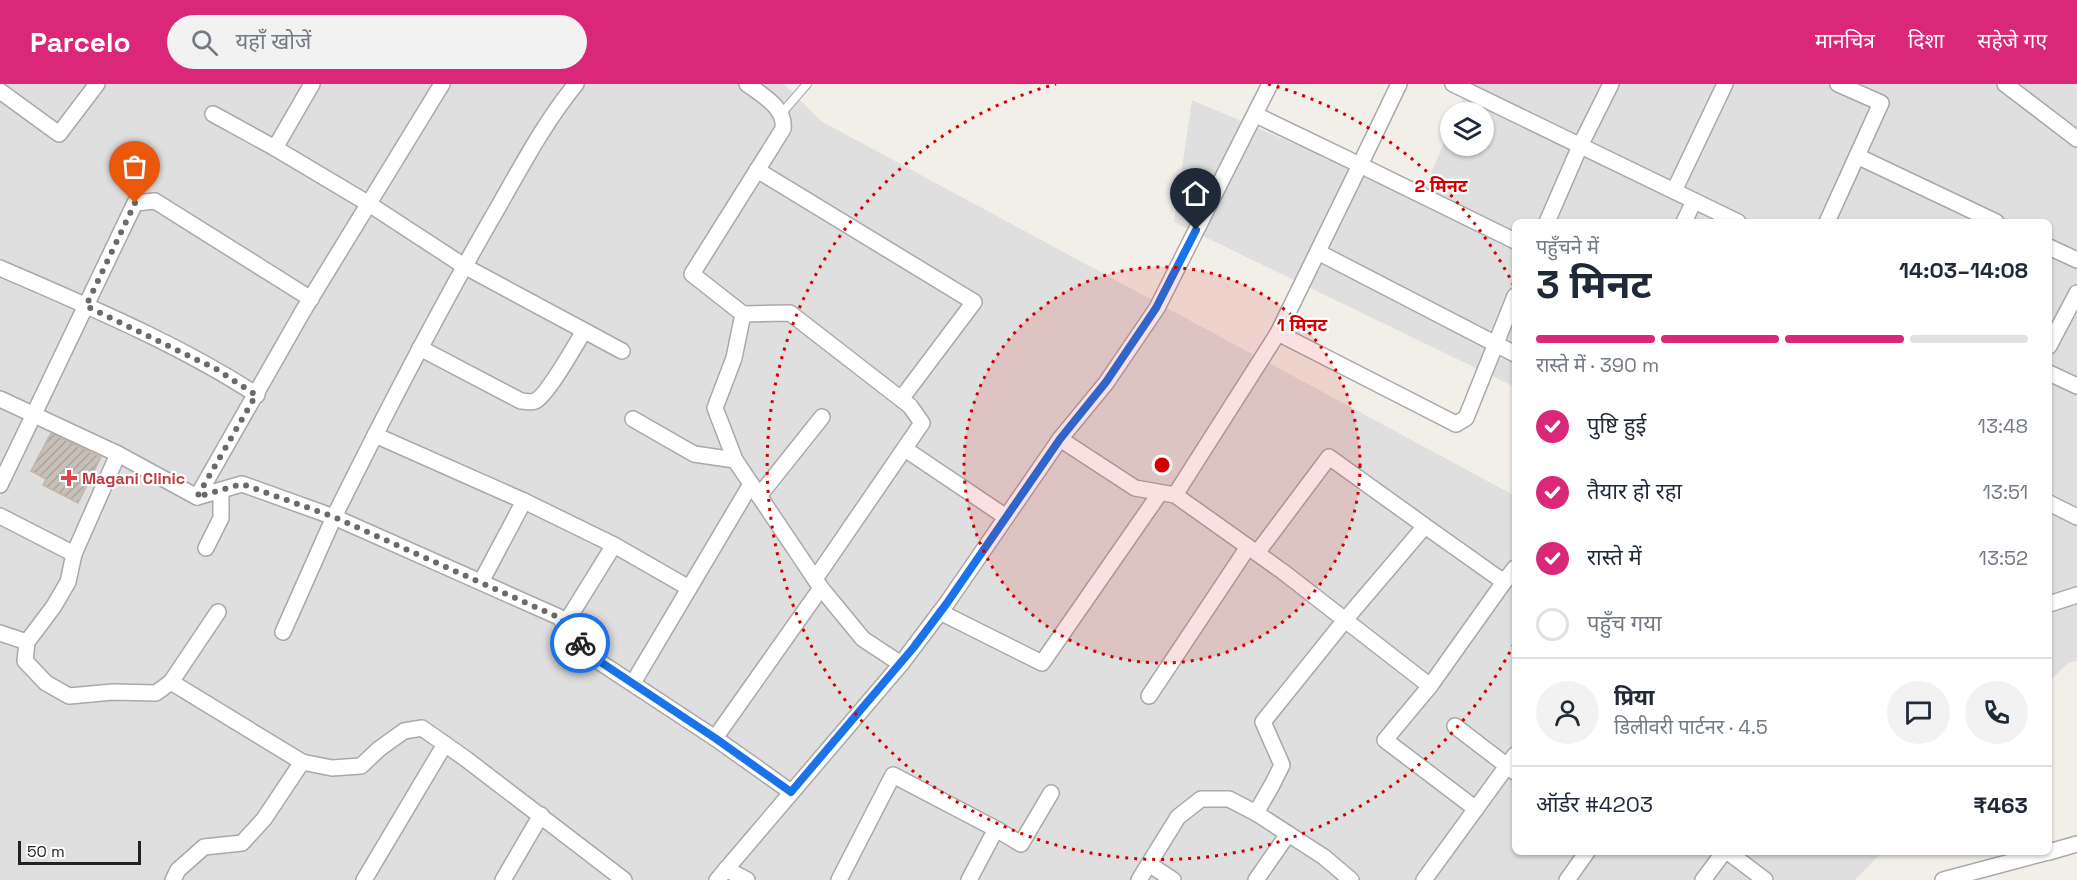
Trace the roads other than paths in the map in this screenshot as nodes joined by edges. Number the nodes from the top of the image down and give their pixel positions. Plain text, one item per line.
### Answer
1 (98, 84) edge
2 (312, 84) edge
3 (442, 84) edge
4 (747, 84) edge
5 (807, 84) edge
6 (1270, 84) edge
7 (1399, 84) edge
8 (1453, 84) edge
9 (1611, 84) edge
10 (1725, 84) edge
11 (1838, 84) edge
12 (2005, 84) edge
13 (572, 86) edge
14 (0, 91) edge
15 (213, 114) dead end
16 (781, 114) junction
17 (1256, 115) junction
18 (2077, 139) edge
19 (1580, 146) junction
20 (275, 148) junction
21 (1857, 156) junction
22 (1360, 165) junction
23 (757, 170) junction
24 (1674, 191) junction
25 (1694, 201) junction
26 (369, 204) junction
27 (1548, 219) edge
28 (1685, 219) edge
29 (1732, 219) edge
30 (1828, 219) edge
31 (1990, 219) edge
32 (1512, 240) edge
33 (2052, 248) edge
34 (1318, 252) junction
35 (2077, 260) edge
36 (465, 266) junction
37 (0, 267) edge
38 (2077, 293) edge
39 (311, 299) junction
40 (1512, 303) edge
41 (86, 306) junction
42 (743, 314) junction
43 (584, 330) junction
44 (1278, 333) junction
45 (2052, 340) edge
46 (1495, 343) junction
47 (420, 348) junction
48 (622, 351) dead end
49 (1512, 352) edge
50 (2052, 374) edge
51 (2077, 386) edge
52 (256, 395) junction
53 (0, 399) edge
54 (901, 399) junction
55 (33, 414) junction
56 (822, 417) dead end
57 (633, 419) dead end
58 (375, 435) junction
59 (1060, 439) junction
60 (905, 449) junction
61 (118, 454) junction
62 (735, 460) junction
63 (0, 485) edge
64 (221, 490) junction
65 (755, 490) junction
66 (1168, 494) junction
67 (197, 497) junction
68 (524, 501) junction
69 (2052, 504) edge
70 (0, 516) edge
71 (334, 517) junction
72 (2077, 517) edge
73 (1006, 518) junction
74 (1425, 526) junction
75 (614, 545) junction
76 (206, 548) dead end
77 (1253, 550) junction
78 (75, 554) junction
79 (1512, 572) edge
80 (481, 582) junction
81 (1504, 582) junction
82 (818, 584) junction
83 (689, 588) junction
84 (2077, 595) edge
85 (2052, 603) edge
86 (218, 612) dead end
87 (940, 612) junction
88 (1344, 620) junction
89 (565, 624) junction
90 (283, 632) dead end
91 (0, 633) edge
92 (27, 642) junction
93 (900, 664) junction
94 (171, 682) junction
95 (633, 683) junction
96 (1430, 686) junction
97 (1149, 696) dead end
98 (1455, 726) dead end
99 (715, 738) junction
100 (444, 744) junction
101 (302, 762) junction
102 (1512, 764) edge
103 (791, 792) junction
104 (1051, 793) dead end
105 (1476, 809) junction
106 (1256, 813) junction
107 (541, 815) junction
108 (996, 830) junction
109 (1288, 834) junction
110 (2077, 844) edge
111 (2052, 851) edge
112 (1585, 855) edge
113 (1724, 855) edge
114 (1730, 855) edge
115 (2037, 855) edge
116 (1149, 864) junction
117 (721, 874) edge
118 (173, 880) edge
119 (364, 880) edge
120 (503, 880) edge
121 (624, 880) edge
122 (747, 880) edge
123 (839, 880) edge
124 (969, 880) edge
125 (1139, 880) edge
126 (1173, 880) edge
127 (1256, 880) edge
128 (1351, 880) edge
129 (1424, 880) edge
130 (1568, 880) edge
131 (1703, 880) edge
132 (1765, 880) edge
133 (1943, 880) edge

1 - 14 street
2 - 20 street
3 - 26 street
4 - 16 street
5 - 16 lane
6 - 17 street
7 - 22 street
8 - 19 street
9 - 19 street
10 - 24 street
11 - 21 street
12 - 18 street
13 - 36 street
15 - 20 street
16 - 23 street
17 - 22 street
17 - 59 street
19 - 24 street
19 - 27 street
20 - 26 street
21 - 30 street
21 - 31 street
22 - 32 street
22 - 34 street
23 - 42 street
23 - 54 street
24 - 25 street
25 - 28 street
25 - 29 street
26 - 36 street
26 - 39 street
33 - 35 street
34 - 44 street
34 - 46 street
36 - 43 street
36 - 47 street
37 - 41 street
38 - 45 street
39 - 41 street
39 - 52 street
40 - 46 street
41 - 52 street
41 - 55 street
42 - 54 street
42 - 62 street
43 - 47 street
43 - 48 street
44 - 46 street
44 - 66 street
46 - 49 street
47 - 58 street
50 - 51 street
52 - 67 street
53 - 55 street
54 - 60 street
55 - 61 street
55 - 63 street
56 - 65 street
57 - 62 street
58 - 68 street
58 - 71 street
59 - 66 street
59 - 73 street
60 - 73 street
60 - 82 street
61 - 67 street
61 - 78 street
62 - 65 street
64 - 67 street
64 - 71 street
64 - 76 street
65 - 82 street
65 - 83 street
66 - 77 street
66 - 87 street
68 - 75 street
68 - 80 street
69 - 72 street
70 - 78 street
71 - 80 street
71 - 90 street
73 - 87 street
74 - 77 street
74 - 81 street
74 - 88 street
75 - 83 street
75 - 89 street
77 - 88 street
77 - 97 street
78 - 92 street
79 - 81 street
80 - 89 street
81 - 96 street
82 - 93 street
82 - 99 street
83 - 95 street
84 - 85 street
86 - 94 street
87 - 93 street
88 - 96 street
88 - 106 street
89 - 95 street
91 - 92 street
92 - 94 street
93 - 103 street
94 - 101 street
95 - 99 street
96 - 105 street
98 - 102 street
99 - 103 street
100 - 101 street
100 - 107 street
100 - 119 street
101 - 118 street
102 - 105 street
103 - 117 street
104 - 108 street
105 - 129 street
106 - 109 street
106 - 116 street
107 - 120 street
107 - 121 street
108 - 123 street
108 - 124 street
109 - 127 street
109 - 128 street
110 - 111 street
112 - 130 street
113 - 131 street
114 - 132 street
115 - 133 street
116 - 125 street
116 - 126 street
117 - 122 street

